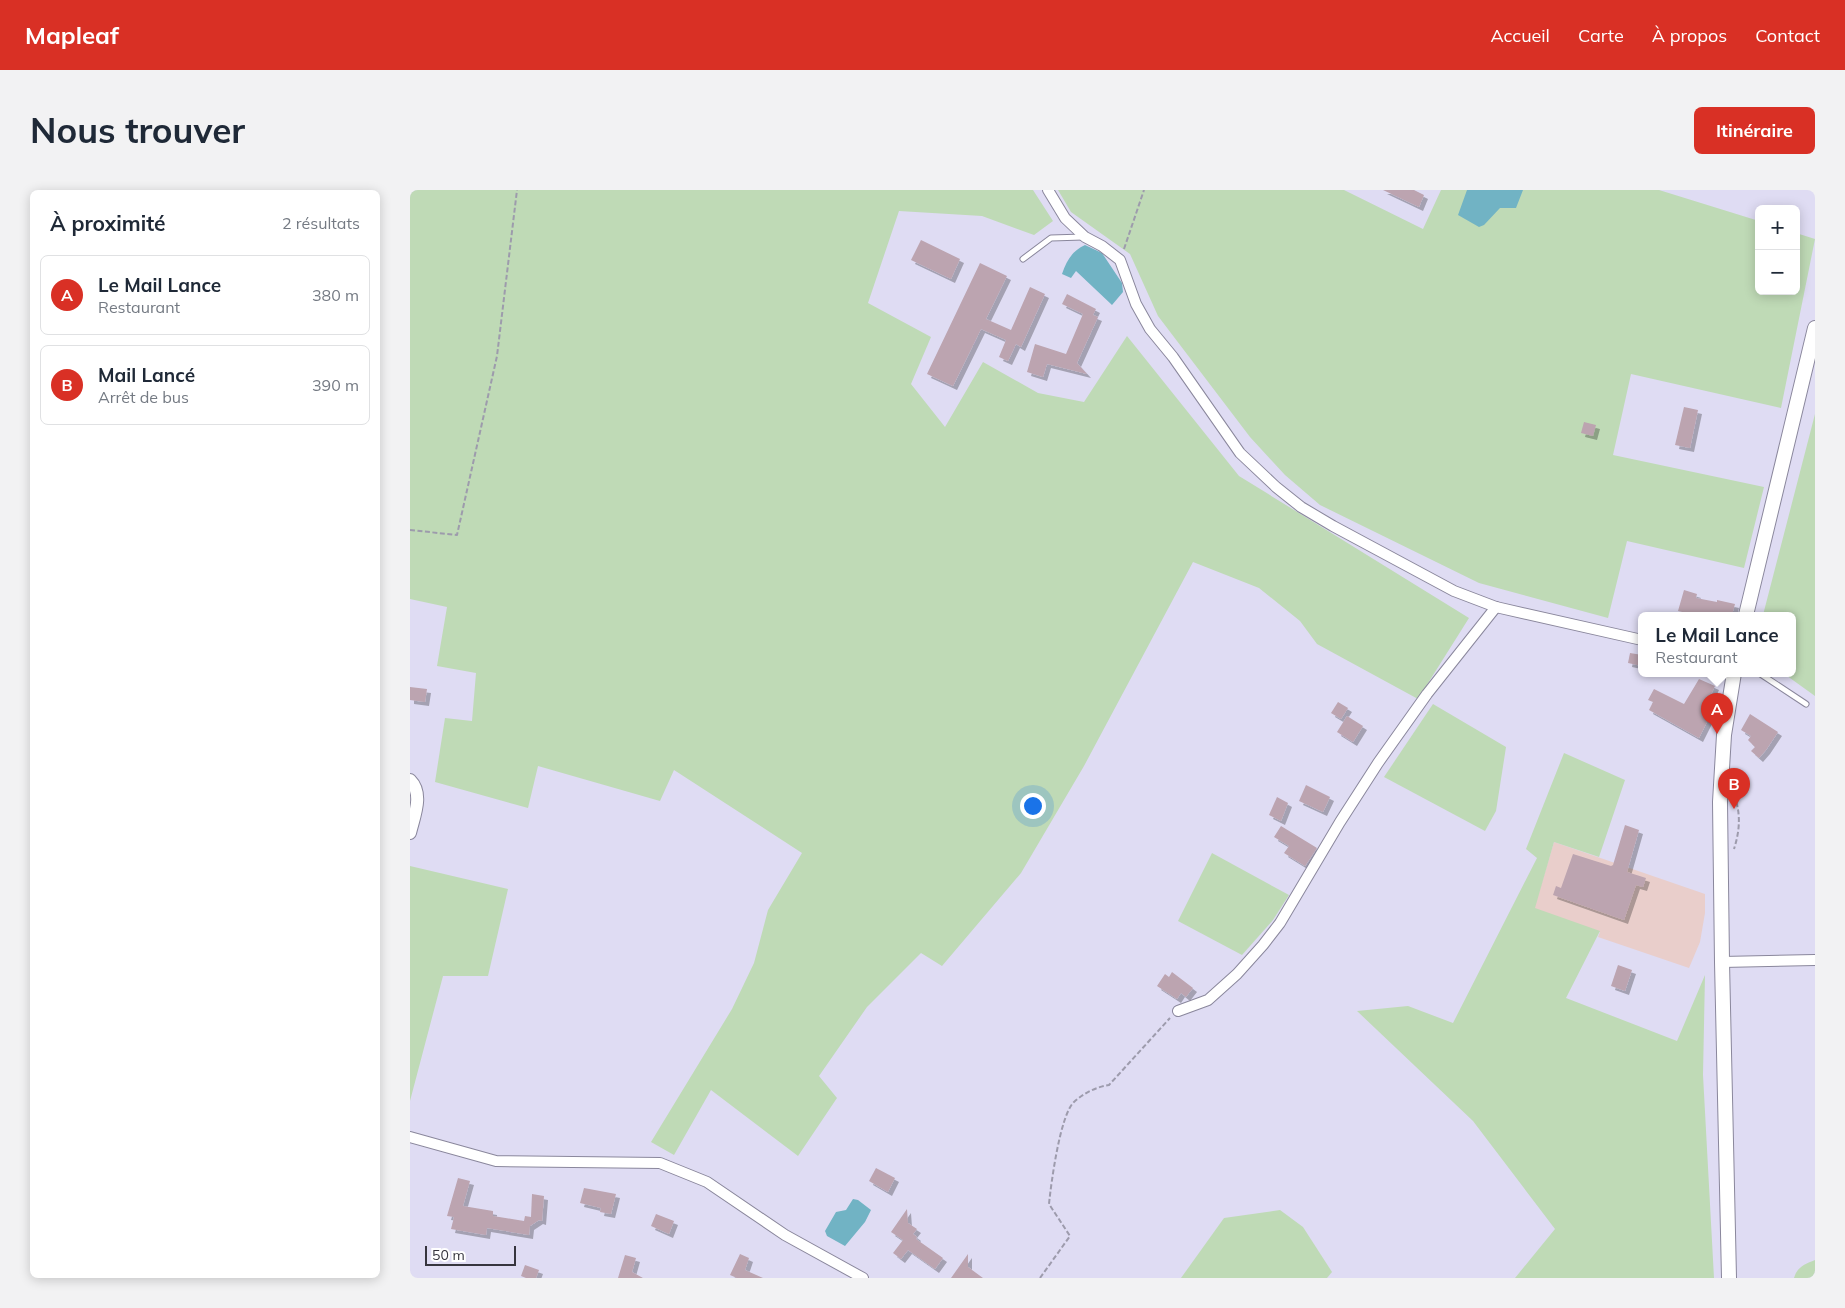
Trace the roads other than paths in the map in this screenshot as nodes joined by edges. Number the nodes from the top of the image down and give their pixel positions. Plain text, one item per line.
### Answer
1 (1048, 190) edge
2 (1084, 236) junction
3 (1023, 259) dead end
4 (1815, 328) edge
5 (1813, 345) edge
6 (1496, 607) junction
7 (1747, 612) edge
8 (1638, 639) edge
9 (1733, 677) edge
10 (1765, 677) edge
11 (1806, 704) dead end
12 (410, 780) edge
13 (410, 833) edge
14 (1815, 960) edge
15 (1722, 962) junction
16 (1178, 1011) road end
17 (410, 1137) edge
18 (863, 1278) edge
19 (1730, 1278) edge

1 - 2 street
2 - 3 lane
2 - 6 street
4 - 5 main road
5 - 7 main road
6 - 8 street
6 - 16 street
9 - 15 main road
10 - 11 lane
12 - 13 street
14 - 15 street
15 - 19 main road
17 - 18 street

